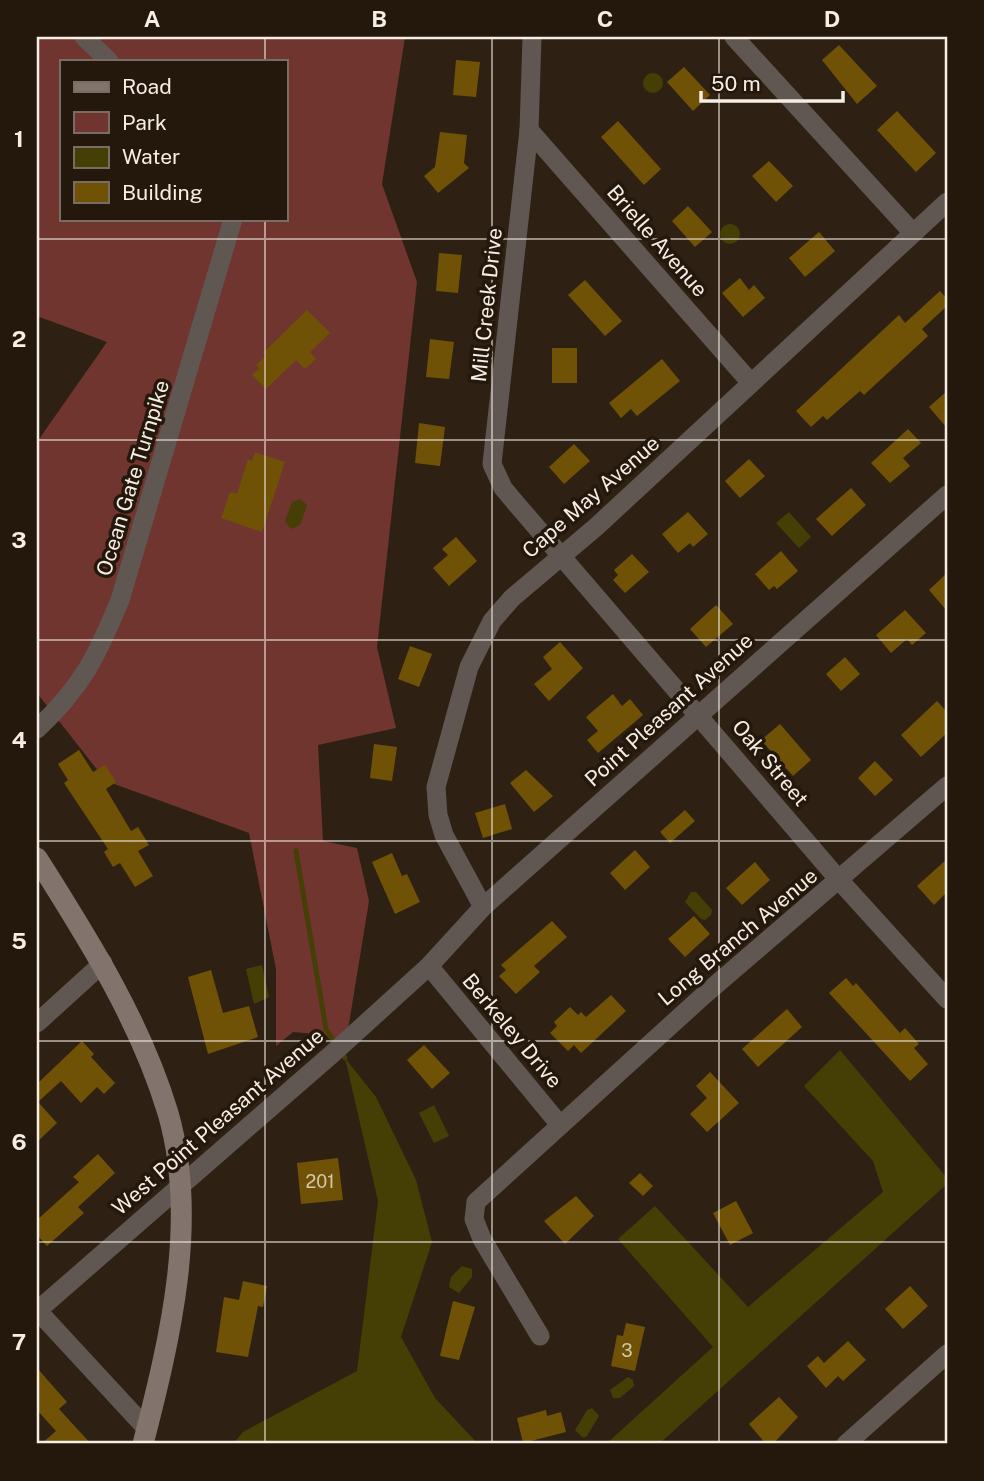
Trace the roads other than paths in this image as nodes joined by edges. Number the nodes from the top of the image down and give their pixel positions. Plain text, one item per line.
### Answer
1 (84, 37) edge
2 (533, 37) edge
3 (734, 37) edge
4 (108, 60) edge
5 (528, 130) junction
6 (947, 202) edge
7 (233, 220) edge
8 (913, 233) junction
9 (751, 383) junction
10 (947, 495) edge
11 (560, 555) junction
12 (699, 713) junction
13 (37, 729) edge
14 (947, 786) edge
15 (37, 858) edge
16 (840, 881) junction
17 (483, 907) junction
18 (103, 963) junction
19 (429, 966) junction
20 (947, 999) edge
21 (37, 1023) edge
22 (560, 1125) junction
23 (180, 1184) junction
24 (37, 1311) edge
25 (540, 1336) dead end
26 (947, 1354) edge
27 (145, 1437) edge
28 (846, 1444) edge

1 - 4 street
2 - 5 street, Mill Creek Drive
3 - 8 street
5 - 9 street, Brielle Avenue
5 - 11 street, Mill Creek Drive
6 - 8 street, Cape May Avenue
7 - 13 street, Ocean Gate Turnpike
8 - 9 street, Cape May Avenue
9 - 11 street, Cape May Avenue
10 - 12 street, Point Pleasant Avenue
11 - 12 street, Oak Street
11 - 17 street, Cape May Avenue
12 - 16 street, Oak Street
12 - 17 street, Point Pleasant Avenue
14 - 16 street, Long Branch Avenue
15 - 18 main road
16 - 20 street, Oak Street
16 - 22 street, Long Branch Avenue
17 - 19 street, Point Pleasant Avenue
18 - 21 street
18 - 23 main road
19 - 22 street, Berkeley Drive
19 - 23 street, West Point Pleasant Avenue
22 - 25 street, Long Branch Avenue
23 - 24 street, West Point Pleasant Avenue
23 - 27 main road
24 - 27 street
26 - 28 street

